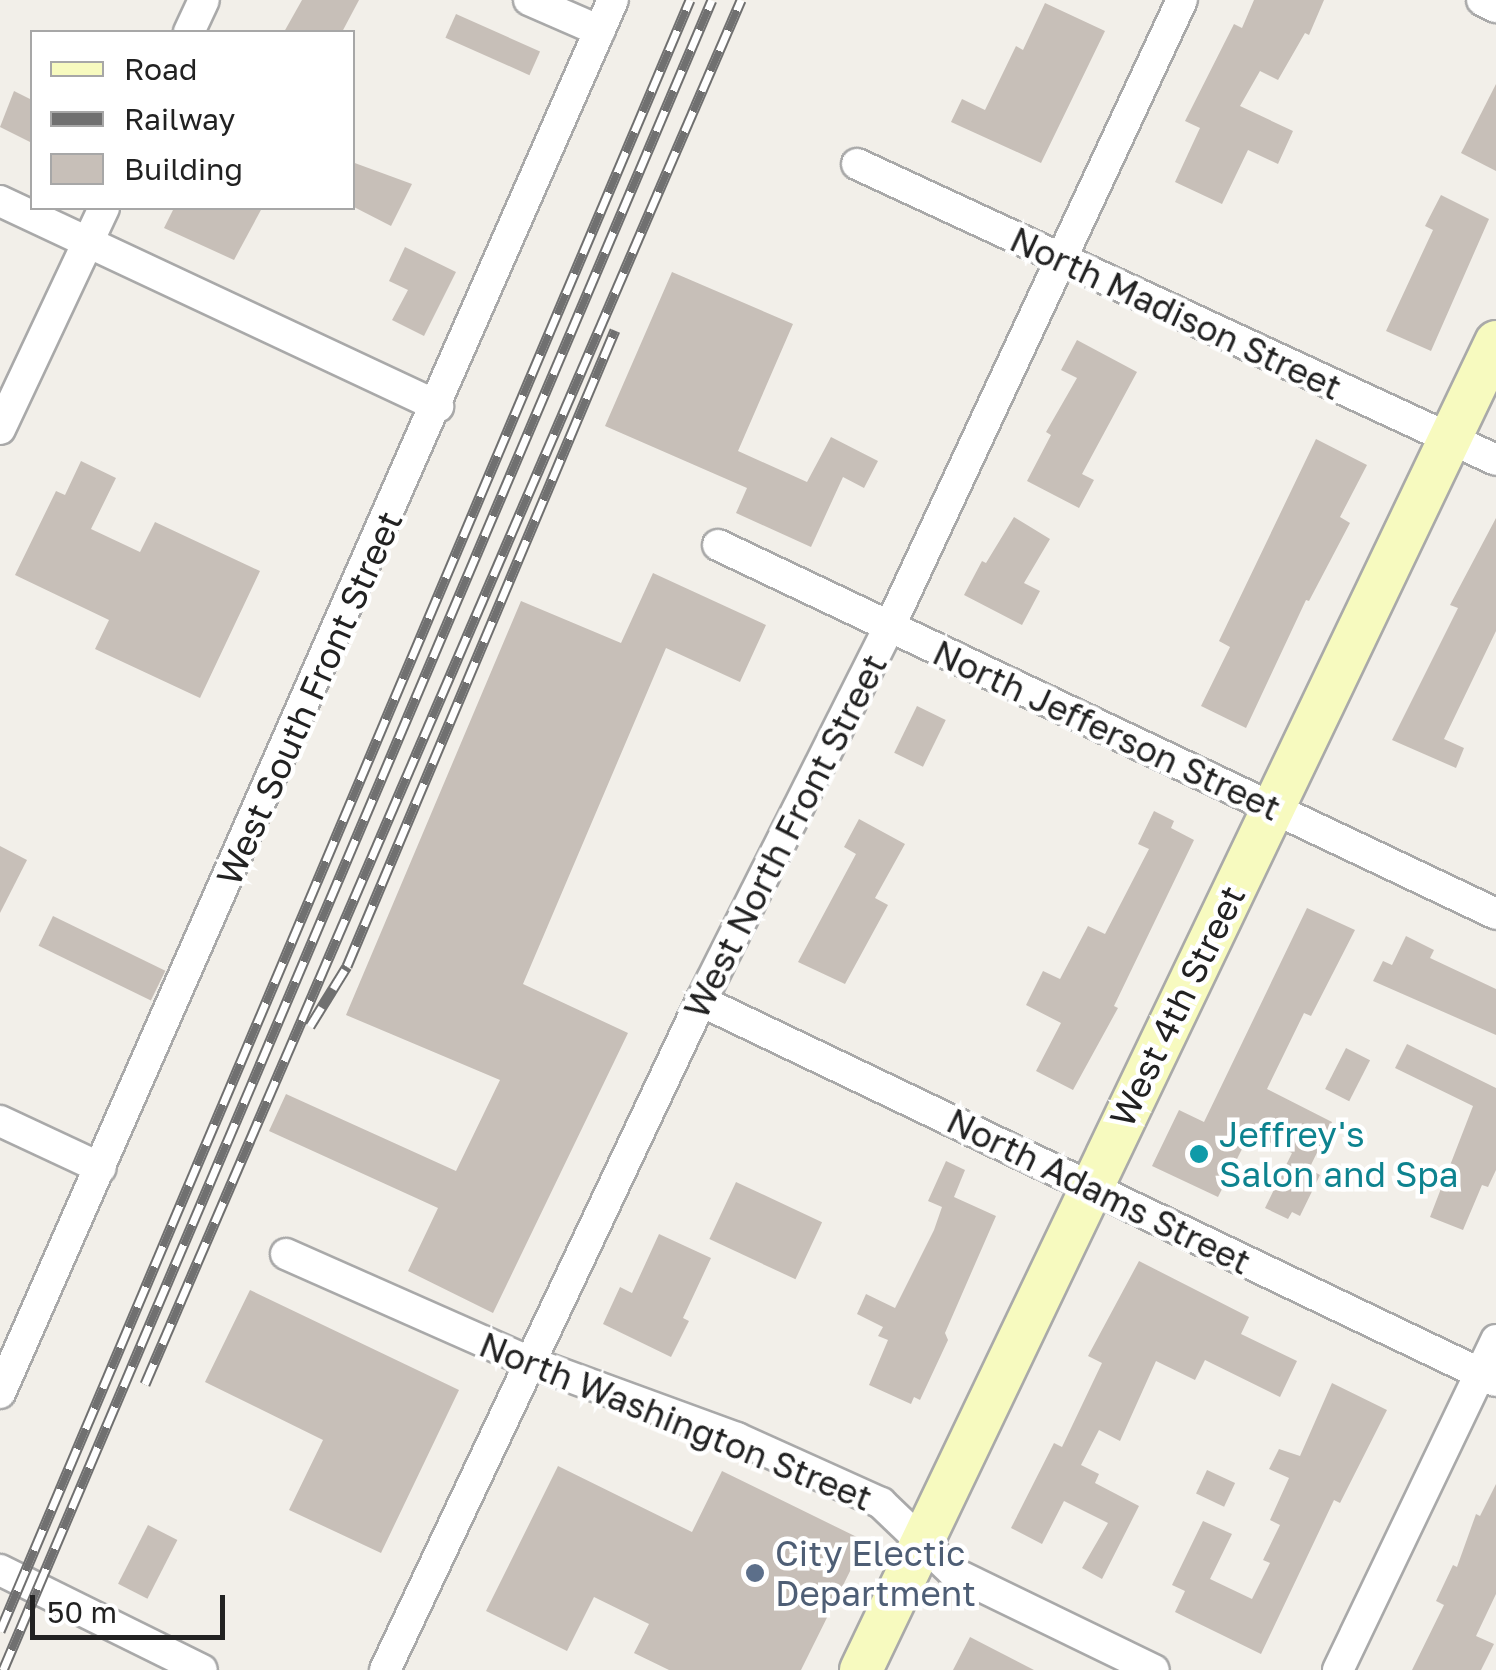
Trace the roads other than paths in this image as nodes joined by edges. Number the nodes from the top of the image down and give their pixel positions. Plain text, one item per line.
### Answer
1 (204, 0) edge
2 (529, 0) edge
3 (613, 0) edge
4 (1182, 0) edge
5 (1482, 0) edge
6 (1496, 7) edge
7 (189, 30) edge
8 (600, 30) junction
9 (857, 164) dead end
10 (0, 201) edge
11 (103, 210) edge
12 (87, 243) junction
13 (1059, 260) junction
14 (1496, 342) edge
15 (438, 406) junction
16 (0, 429) edge
17 (1450, 438) junction
18 (1496, 460) edge
19 (718, 544) dead end
20 (889, 628) junction
21 (1272, 808) junction
22 (1496, 914) edge
23 (701, 1001) junction
24 (0, 1121) edge
25 (101, 1168) junction
26 (1090, 1187) junction
27 (286, 1254) dead end
28 (1496, 1340) edge
29 (532, 1364) junction
30 (1488, 1377) edge
31 (0, 1393) edge
32 (924, 1546) junction
33 (0, 1570) edge
34 (202, 1670) edge
35 (385, 1670) edge
36 (861, 1670) edge
37 (1154, 1670) edge
38 (1338, 1670) edge

1 - 7 street
2 - 8 street
3 - 8 street, West South Front Street
4 - 13 street, West North Front Street
5 - 6 street
8 - 15 street, West South Front Street
9 - 13 street, North Madison Street
10 - 12 street
11 - 12 street
12 - 15 street
12 - 16 street
13 - 17 street, North Madison Street
13 - 20 street, West North Front Street
14 - 17 main road, West 4th Street
15 - 25 street, West South Front Street
17 - 18 street, North Madison Street
17 - 21 main road, West 4th Street
19 - 20 street, North Jefferson Street
20 - 21 street, North Jefferson Street
20 - 23 street, West North Front Street
21 - 22 street, North Jefferson Street
21 - 26 main road, West 4th Street
23 - 26 street, North Adams Street
23 - 29 street, West North Front Street
24 - 25 street
25 - 31 street, West South Front Street
26 - 30 street, North Adams Street
26 - 32 main road, West 4th Street
27 - 29 street, North Washington Street
28 - 30 street
29 - 32 street, North Washington Street
29 - 35 street, West North Front Street
30 - 38 street
32 - 36 main road, West 4th Street
32 - 37 street, North Washington Street
33 - 34 street

